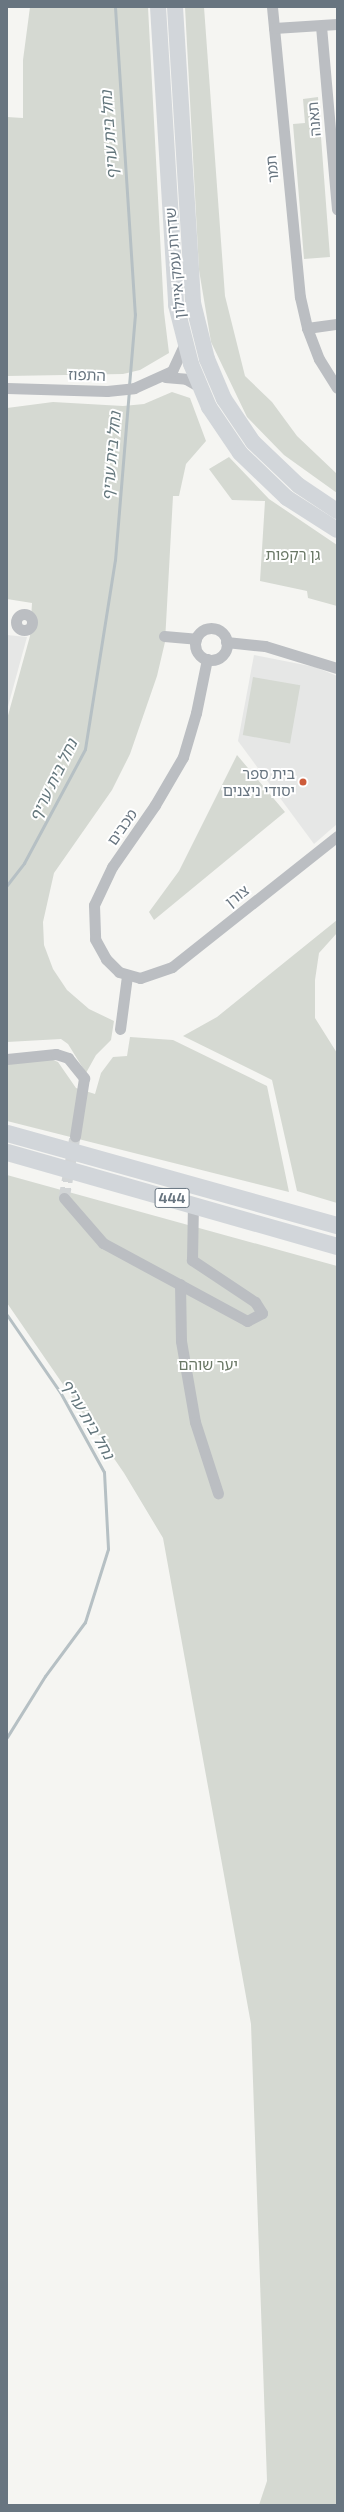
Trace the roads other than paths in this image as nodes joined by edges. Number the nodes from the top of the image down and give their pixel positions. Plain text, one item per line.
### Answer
1 (158, 7) edge
2 (175, 7) edge
3 (272, 7) edge
4 (337, 24) edge
5 (321, 26) junction
6 (274, 28) junction
7 (337, 209) edge
8 (337, 324) edge
9 (307, 328) junction
10 (185, 343) junction
11 (163, 378) junction
12 (200, 387) junction
13 (7, 388) edge
14 (337, 388) edge
15 (337, 511) edge
16 (337, 530) edge
17 (164, 636) dead end
18 (196, 639) junction
19 (226, 642) junction
20 (207, 660) junction
21 (337, 668) edge
22 (337, 836) edge
23 (127, 976) junction
24 (120, 1029) dead end
25 (7, 1059) edge
26 (7, 1133) edge
27 (75, 1136) tunnel mouth
28 (7, 1152) edge
29 (64, 1198) dead end
30 (193, 1204) junction
31 (337, 1225) edge
32 (337, 1246) edge
33 (180, 1284) junction
34 (218, 1493) dead end

1 - 10 main road, שדרות עמק איילון
2 - 15 main road, שדרות עמק איילון
3 - 6 street, תמר
4 - 5 street
5 - 6 street
5 - 7 street, תאנה
6 - 9 street, תמר
8 - 9 street
9 - 14 street, תמר
10 - 11 street
10 - 12 main road, שדרות עמק איילון
11 - 12 street, התפוז
11 - 13 street, התפוז
12 - 16 main road, שדרות עמק איילון
17 - 18 street
18 - 19 street
18 - 20 street
19 - 20 street
19 - 21 street
20 - 23 street, מכבים
22 - 23 street, צורן
23 - 24 street
25 - 27 street
26 - 31 main road, 444
28 - 30 main road, 444
29 - 33 street
30 - 32 main road, 444
30 - 33 street
33 - 34 street

